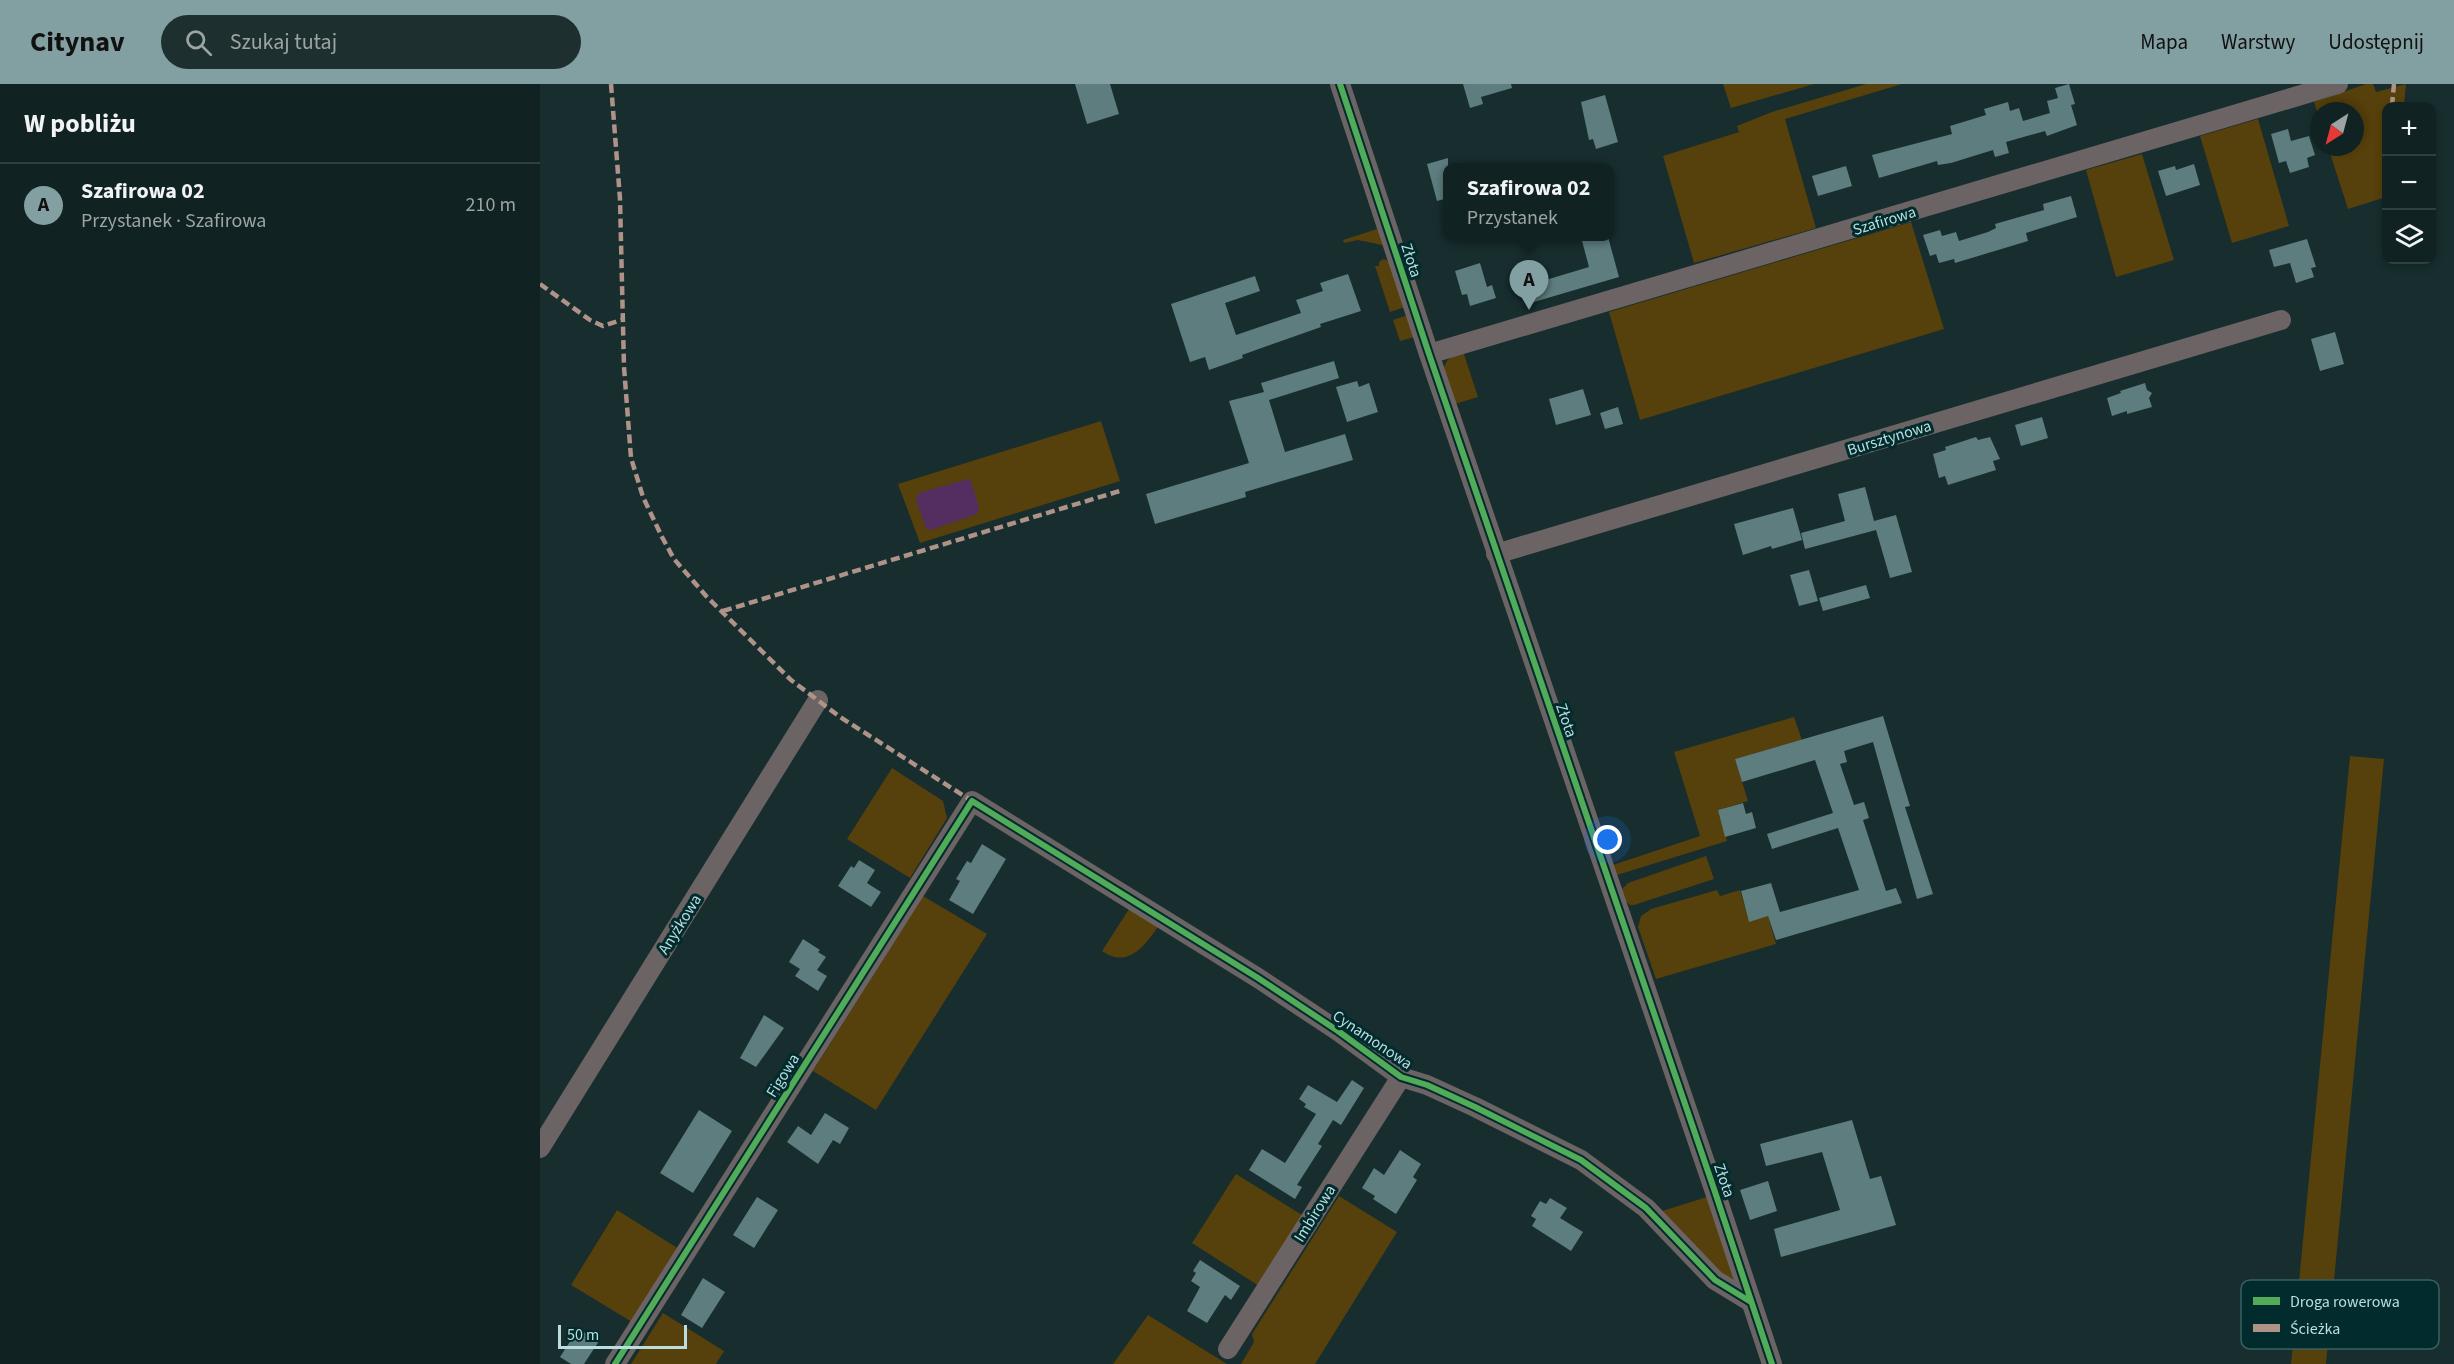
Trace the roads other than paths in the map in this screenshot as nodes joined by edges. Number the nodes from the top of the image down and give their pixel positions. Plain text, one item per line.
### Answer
1 (1340, 84) edge
2 (2338, 84) edge
3 (2281, 320) dead end
4 (1429, 354) junction
5 (1496, 554) junction
6 (818, 700) dead end
7 (972, 801) joint
8 (1401, 1077) junction
9 (540, 1148) edge
10 (1751, 1302) junction
11 (1228, 1349) dead end
12 (615, 1364) edge
13 (1772, 1364) edge

1 - 4 street, Złota
2 - 4 street, Szafirowa
3 - 5 street, Bursztynowa
4 - 5 street, Złota
5 - 10 street, Złota
6 - 9 street, Anyżkowa
7 - 8 street, Cynamonowa
7 - 12 street, Figowa
8 - 10 street, Cynamonowa
8 - 11 street, Imbirowa
10 - 13 street, Złota

